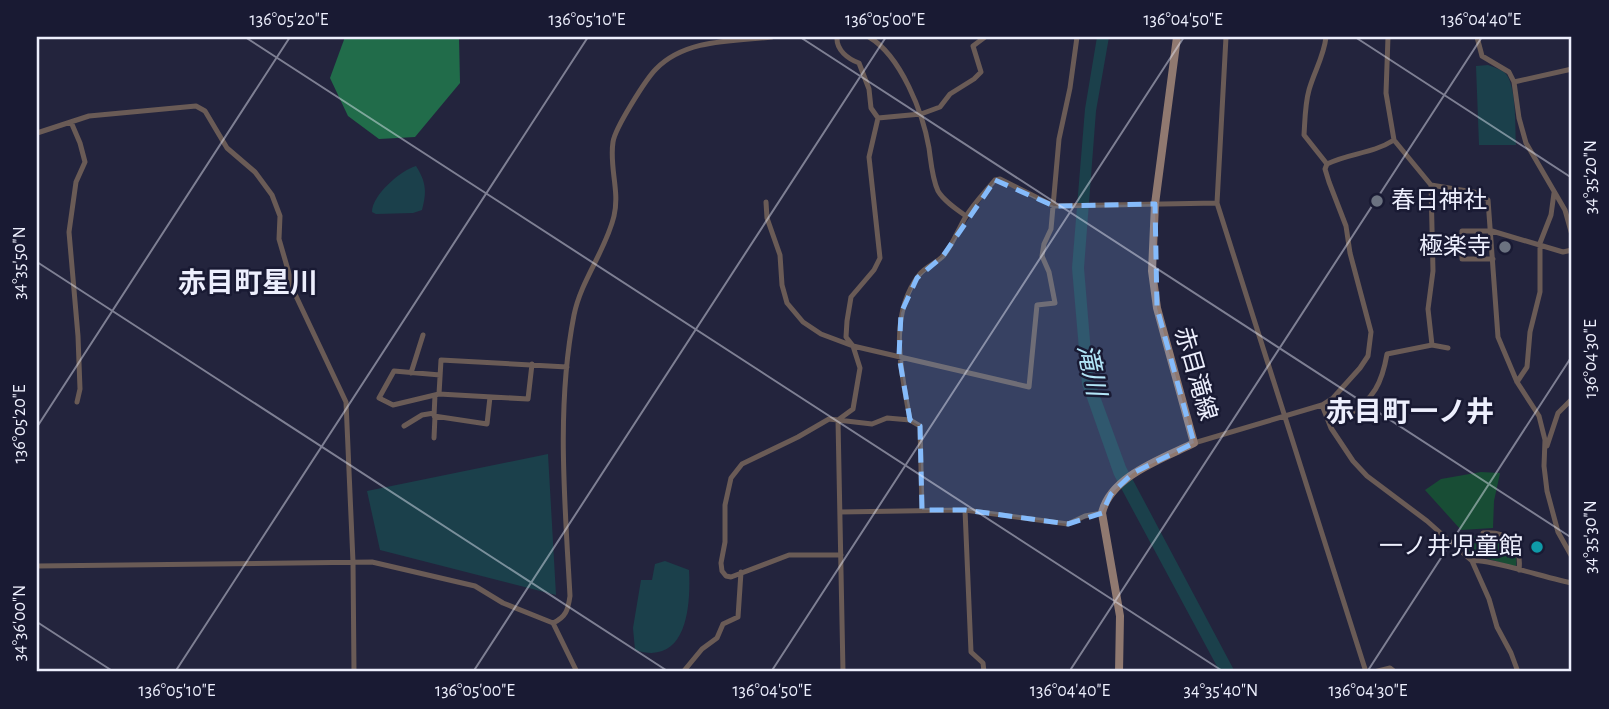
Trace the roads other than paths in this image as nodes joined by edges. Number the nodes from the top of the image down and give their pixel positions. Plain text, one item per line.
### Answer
1 (772, 37) edge
2 (837, 37) edge
3 (869, 37) edge
4 (985, 37) edge
5 (1077, 37) edge
6 (1177, 37) edge
7 (1226, 37) edge
8 (1326, 37) edge
9 (1388, 37) edge
10 (1477, 37) edge
11 (1572, 69) edge
12 (1514, 82) junction
13 (921, 114) junction
14 (878, 118) junction
15 (71, 122) junction
16 (37, 132) edge
17 (1394, 140) junction
18 (1327, 164) junction
19 (1431, 186) junction
20 (1554, 193) junction
21 (766, 202) dead end
22 (1217, 203) junction
23 (1155, 204) junction
24 (1054, 206) junction
25 (966, 215) junction
26 (1492, 231) junction
27 (1572, 235) edge
28 (1540, 245) junction
29 (1572, 250) edge
30 (1493, 260) junction
31 (423, 335) dead end
32 (1432, 345) junction
33 (853, 346) junction
34 (1448, 348) dead end
35 (899, 356) junction
36 (532, 364) junction
37 (567, 367) junction
38 (411, 373) junction
39 (440, 375) junction
40 (1517, 382) junction
41 (437, 394) junction
42 (490, 397) junction
43 (1572, 399) edge
44 (78, 402) dead end
45 (1322, 405) junction
46 (435, 415) junction
47 (1283, 418) junction
48 (910, 419) junction
49 (838, 420) junction
50 (404, 426) dead end
51 (434, 438) dead end
52 (1194, 443) junction
53 (1544, 466) junction
54 (922, 510) junction
55 (965, 510) junction
56 (840, 512) junction
57 (1102, 513) junction
58 (1483, 533) dead end
59 (841, 555) junction
60 (1572, 557) edge
61 (1472, 561) junction
62 (353, 562) junction
63 (37, 566) edge
64 (1519, 570) junction
65 (741, 572) junction
66 (1572, 583) edge
67 (554, 623) junction
68 (354, 672) edge
69 (577, 672) edge
70 (683, 672) edge
71 (843, 672) edge
72 (984, 672) edge
73 (1119, 672) edge
74 (1366, 672) edge
75 (1374, 672) edge
76 (1395, 672) edge
77 (1518, 672) edge

1 - 37 street
2 - 14 street
3 - 13 street
4 - 13 street
5 - 24 street
6 - 23 main road, 赤目滝線
7 - 22 street
8 - 18 street
9 - 17 street
10 - 12 street
11 - 12 street
12 - 20 street
13 - 14 street
13 - 25 street
14 - 33 street
15 - 16 street
15 - 44 street
15 - 62 street
17 - 18 street
17 - 19 street
18 - 45 street
19 - 26 street
19 - 32 street
20 - 27 street
20 - 28 street
21 - 33 street
22 - 23 street
22 - 47 street
23 - 24 street
23 - 52 main road, 赤目滝線
24 - 25 street
24 - 35 street
25 - 35 street
26 - 28 street
26 - 30 street
26 - 30 street
28 - 29 street
28 - 40 street
30 - 40 street
31 - 38 street
32 - 34 street
32 - 45 street
33 - 35 street
33 - 49 street
35 - 48 street
36 - 37 street
36 - 39 street
36 - 42 street
37 - 67 street
38 - 39 street
38 - 41 street
39 - 41 street
40 - 53 street
41 - 42 street
41 - 46 street
42 - 46 street
43 - 53 street
45 - 47 street
45 - 61 street
46 - 50 street
46 - 51 street
47 - 52 street
47 - 74 street
48 - 49 street
48 - 54 street
49 - 56 street
49 - 65 street
52 - 57 main road, 赤目滝線
53 - 60 street
54 - 55 street
54 - 56 street
55 - 57 street
55 - 72 street
56 - 59 street
57 - 73 main road
58 - 64 street
59 - 65 street
59 - 71 street
61 - 64 street
61 - 77 street
62 - 63 street
62 - 67 street
62 - 68 street
64 - 66 street
65 - 70 street
67 - 69 street
75 - 76 street

